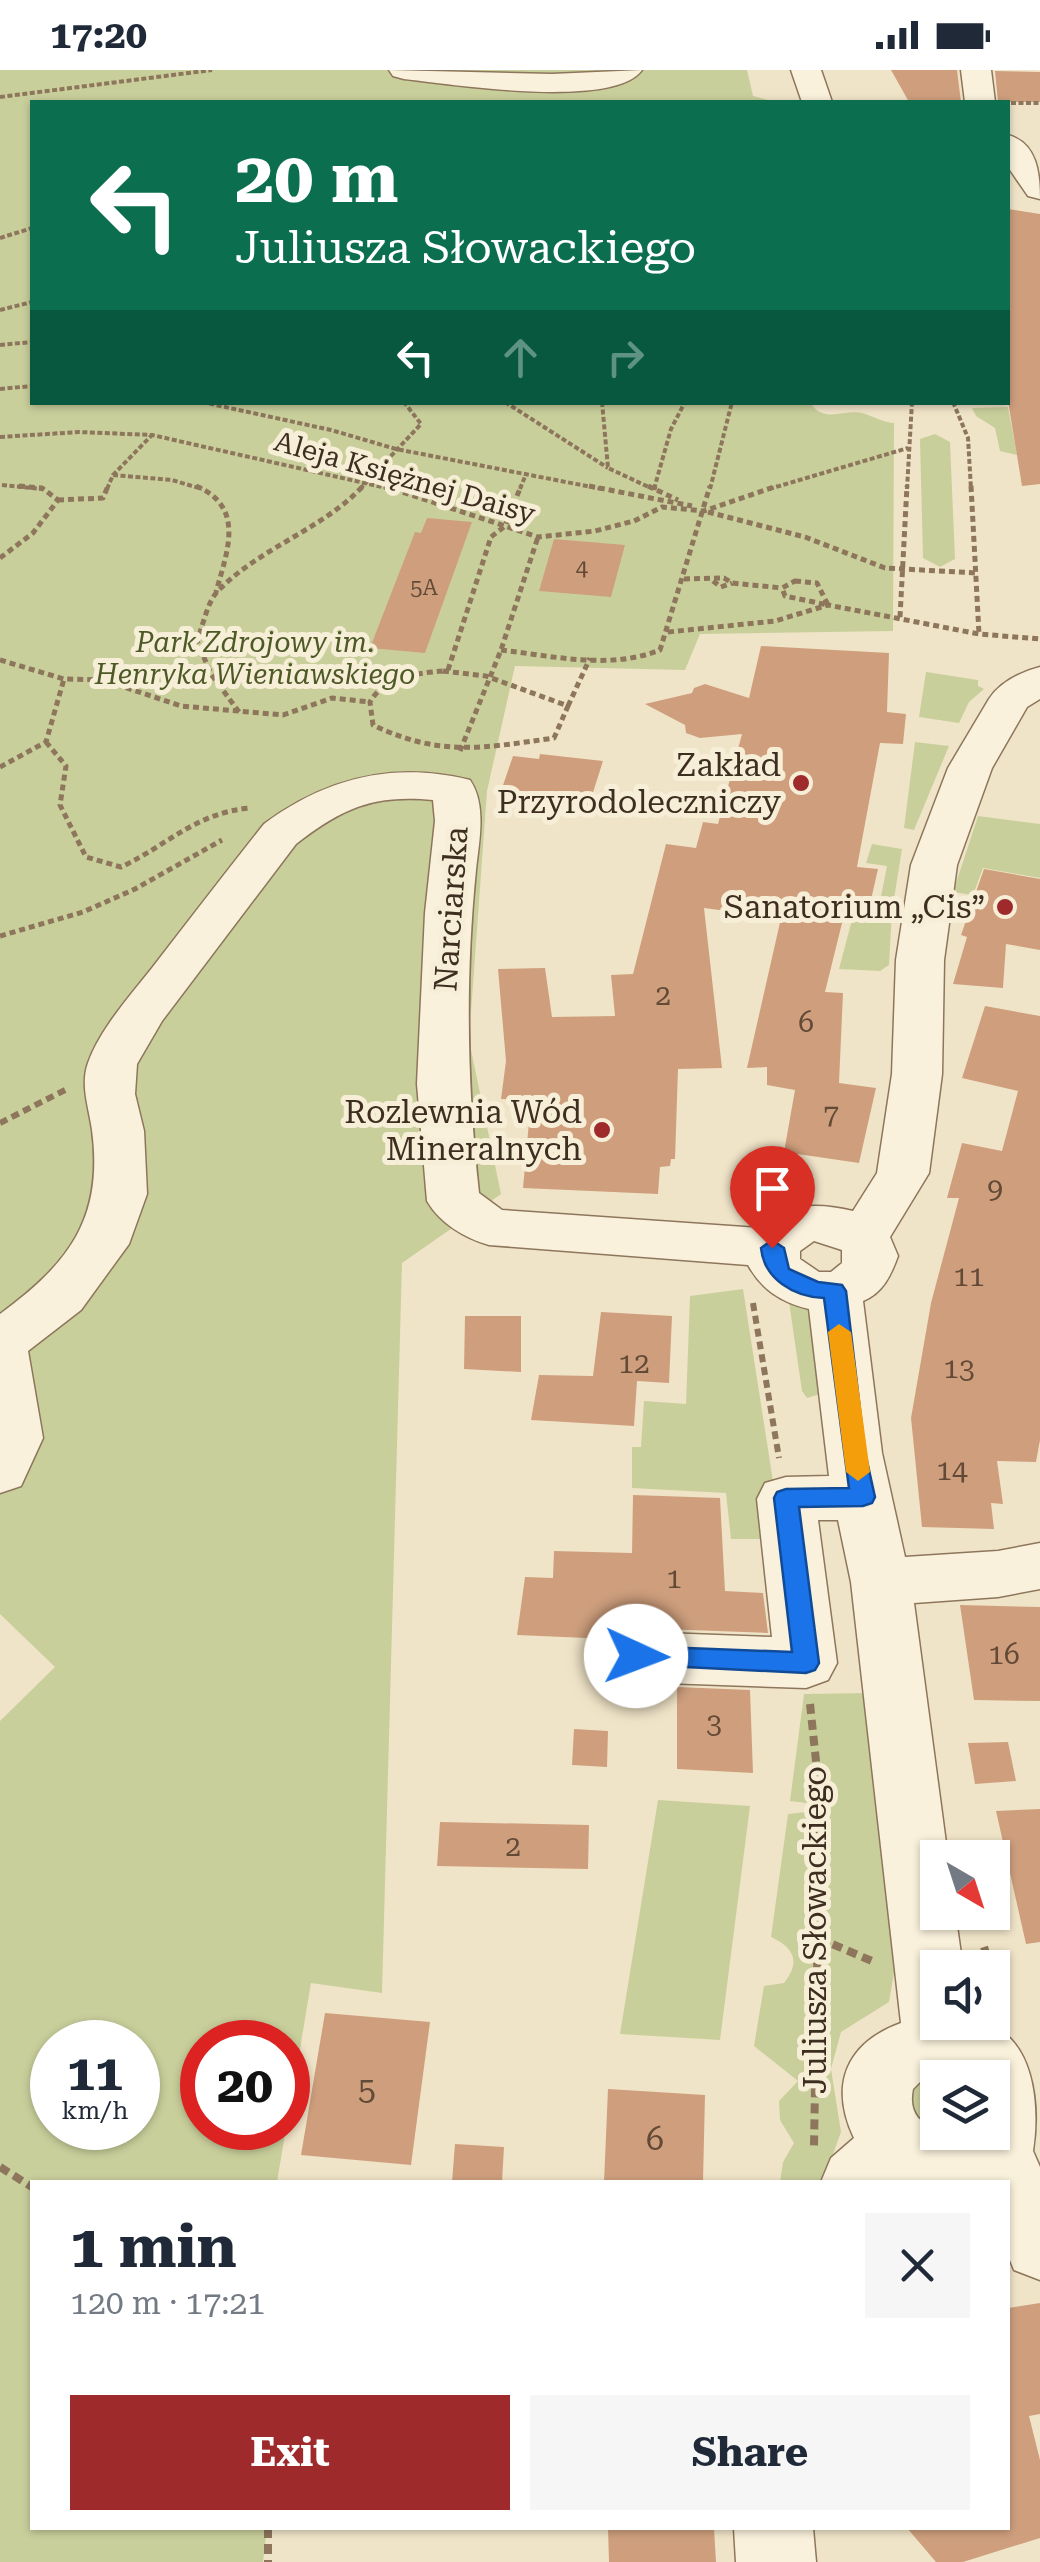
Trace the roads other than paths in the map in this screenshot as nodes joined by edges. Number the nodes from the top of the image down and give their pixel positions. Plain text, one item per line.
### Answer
1 (404, 70) edge
2 (627, 70) edge
3 (806, 70) edge
4 (976, 70) edge
5 (816, 100) edge
6 (980, 100) edge
7 (1040, 680) edge
8 (862, 1238) junction
9 (758, 1246) junction
10 (834, 1291) junction
11 (0, 1347) edge
12 (0, 1471) edge
13 (863, 1497) junction
14 (1040, 1566) edge
15 (881, 1582) junction
16 (636, 1656) dead end
17 (938, 2042) junction
18 (1015, 2126) edge
19 (856, 2164) edge
20 (1040, 2244) edge
21 (774, 2530) edge
22 (776, 2562) edge

1 - 2 street
3 - 5 street
4 - 6 street
7 - 8 street
8 - 9 street
8 - 10 street
9 - 10 street
9 - 11 street, Narciarska
10 - 13 street
11 - 12 street
13 - 15 street
13 - 16 street
14 - 15 street
15 - 17 street
17 - 18 street
17 - 19 street
18 - 19 street
18 - 20 street
21 - 22 street

